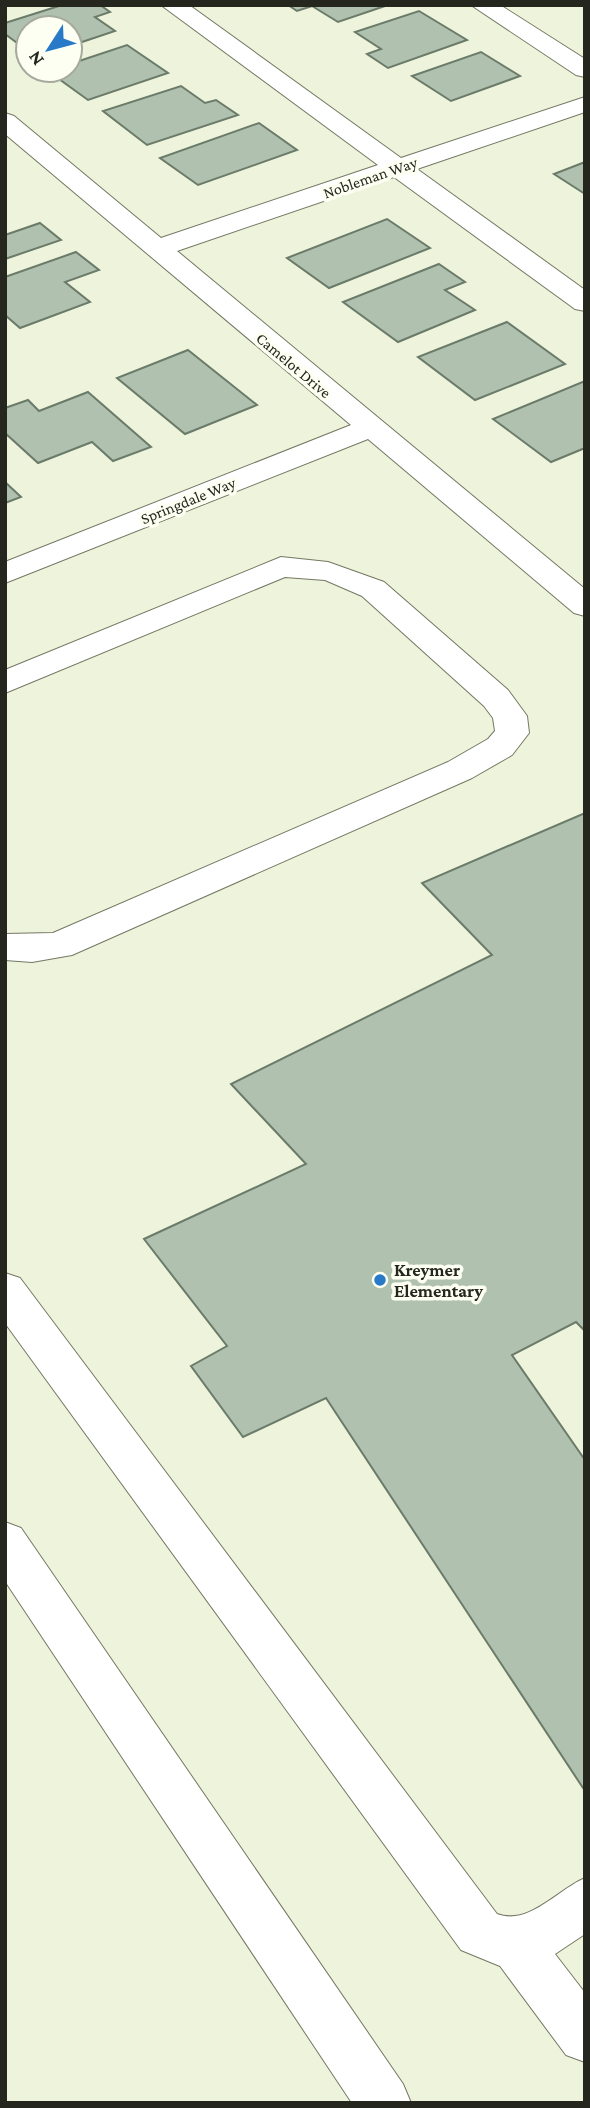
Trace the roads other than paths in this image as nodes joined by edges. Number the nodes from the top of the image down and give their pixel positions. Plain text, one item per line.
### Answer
1 (173, 5) edge
2 (483, 5) edge
3 (585, 70) edge
4 (585, 104) edge
5 (5, 121) edge
6 (397, 168) junction
7 (155, 249) junction
8 (585, 303) edge
9 (370, 428) junction
10 (5, 573) edge
11 (585, 606) edge
12 (5, 682) edge
13 (5, 947) edge
14 (5, 1290) edge
15 (5, 1542) edge
16 (585, 1903) edge
17 (516, 1945) junction
18 (585, 2036) edge
19 (384, 2103) edge

1 - 6 street
2 - 3 street
4 - 6 street, Nobleman Way
5 - 7 street, Camelot Drive
6 - 7 street, Nobleman Way
6 - 8 street
7 - 9 street, Camelot Drive
9 - 10 street, Springdale Way
9 - 11 street, Camelot Drive
12 - 13 street
14 - 17 street
15 - 19 street
16 - 17 street
17 - 18 street

